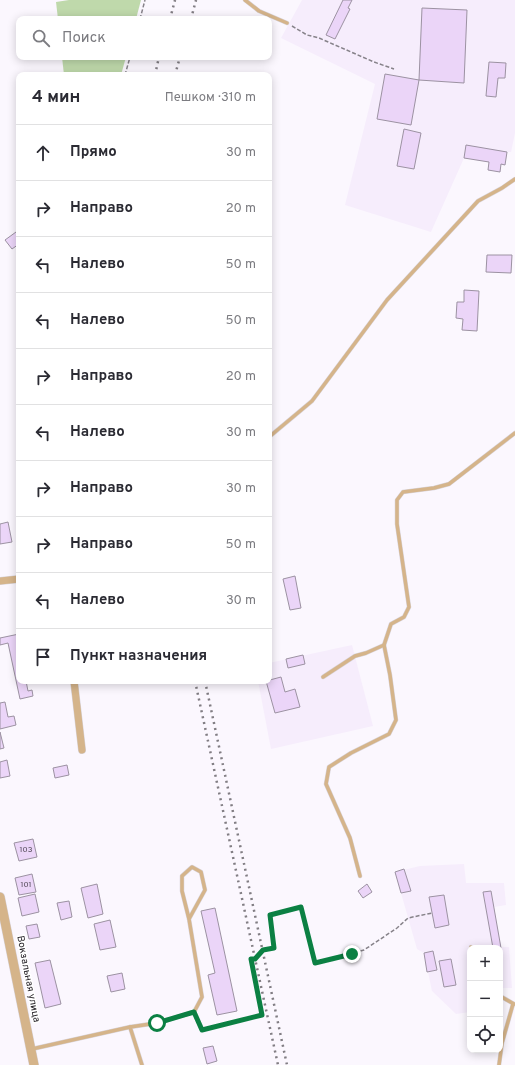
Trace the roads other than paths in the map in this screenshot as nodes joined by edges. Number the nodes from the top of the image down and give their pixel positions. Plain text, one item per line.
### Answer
1 (245, 0) edge
2 (270, 16) edge
3 (272, 17) edge
4 (287, 23) road end
5 (515, 179) edge
6 (515, 433) edge
7 (272, 434) edge
8 (16, 579) edge
9 (0, 581) edge
10 (384, 645) junction
11 (323, 677) dead end
12 (74, 684) edge
13 (82, 750) dead end
14 (360, 876) dead end
15 (0, 897) edge
16 (189, 919) junction
17 (503, 998) edge
18 (514, 1004) edge
19 (130, 1027) junction
20 (31, 1049) junction
21 (34, 1065) edge
22 (142, 1065) edge
23 (499, 1065) edge

1 - 2 lane
3 - 4 lane
5 - 7 lane
6 - 10 lane
8 - 9 street
10 - 11 lane
10 - 14 lane
12 - 13 street
15 - 20 street, Вокзальная улица
16 - 16 lane
16 - 19 lane
17 - 18 lane
18 - 23 lane
19 - 20 lane
19 - 22 lane
20 - 21 street, Вокзальная улица

